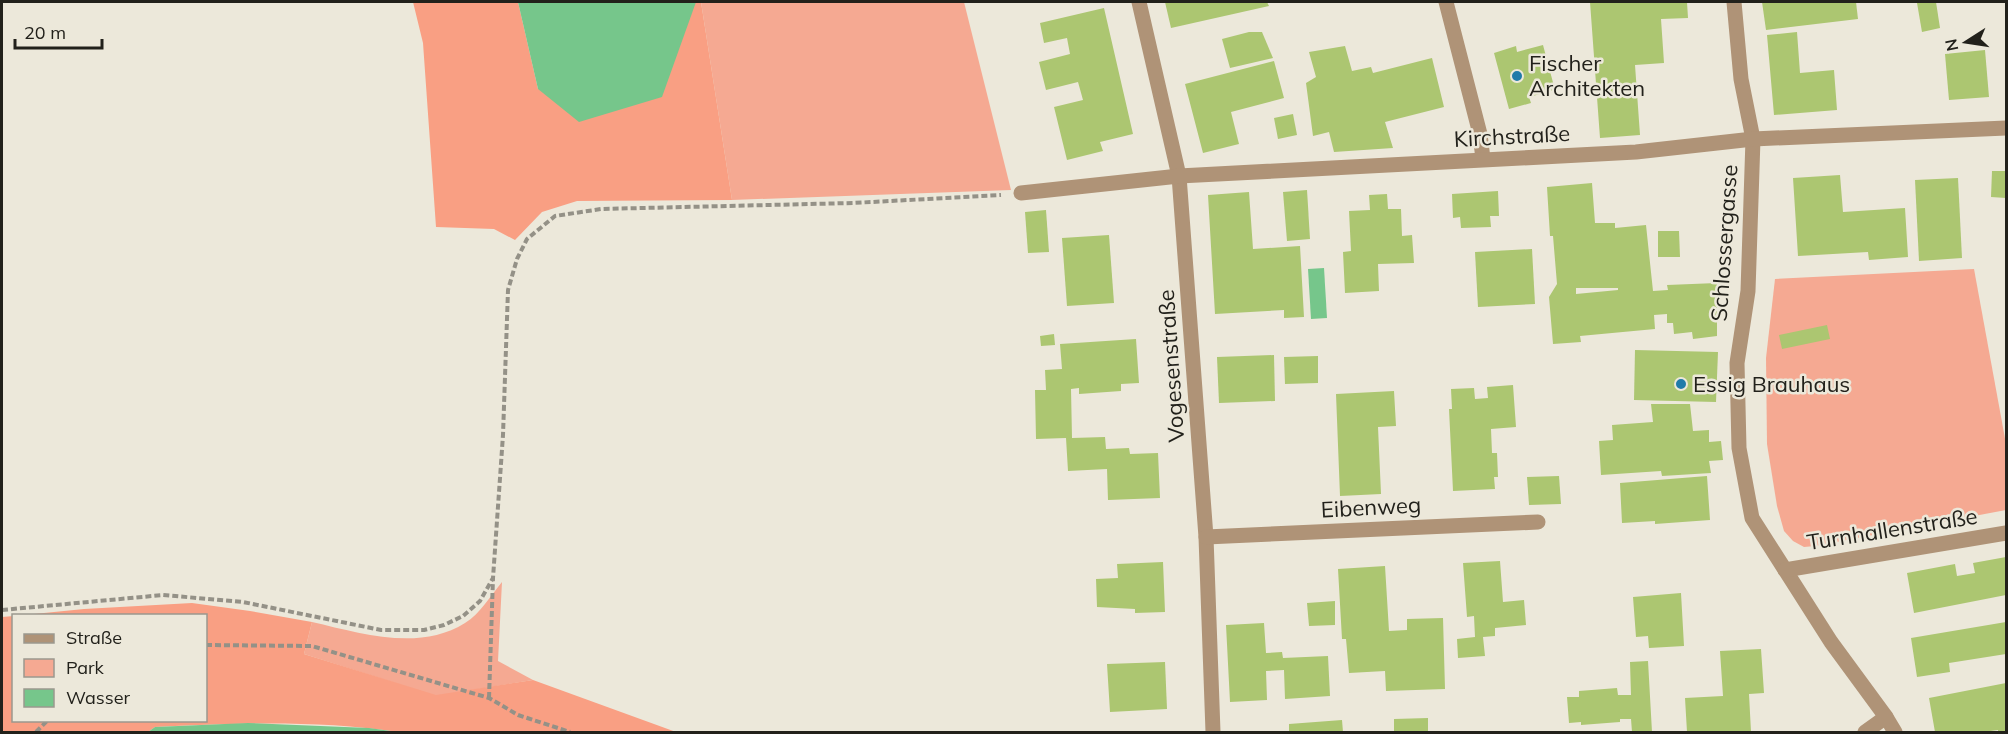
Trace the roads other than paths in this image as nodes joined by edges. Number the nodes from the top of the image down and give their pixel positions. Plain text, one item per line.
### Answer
1 (1139, 2) edge
2 (1446, 2) edge
3 (1734, 2) edge
4 (2007, 128) edge
5 (1753, 139) junction
6 (1483, 159) junction
7 (1179, 176) junction
8 (1021, 193) road end
9 (1538, 522) dead end
10 (2007, 533) edge
11 (1206, 537) junction
12 (1785, 570) junction
13 (1886, 717) junction
14 (1213, 732) edge
15 (1865, 732) edge
16 (1895, 732) edge

1 - 7 street, Vogesenstraße
2 - 6 street
3 - 5 street, Schlossergasse
4 - 5 street, Kirchstraße
5 - 6 street, Kirchstraße
5 - 12 street, Schlossergasse
6 - 7 street, Kirchstraße
7 - 8 street, Kirchstraße
7 - 11 street, Vogesenstraße
9 - 11 street, Eibenweg
10 - 12 street, Turnhallenstraße
11 - 14 street, Vogesenstraße
12 - 13 street, Schlossergasse
13 - 15 street
13 - 16 street, Schlossergasse

